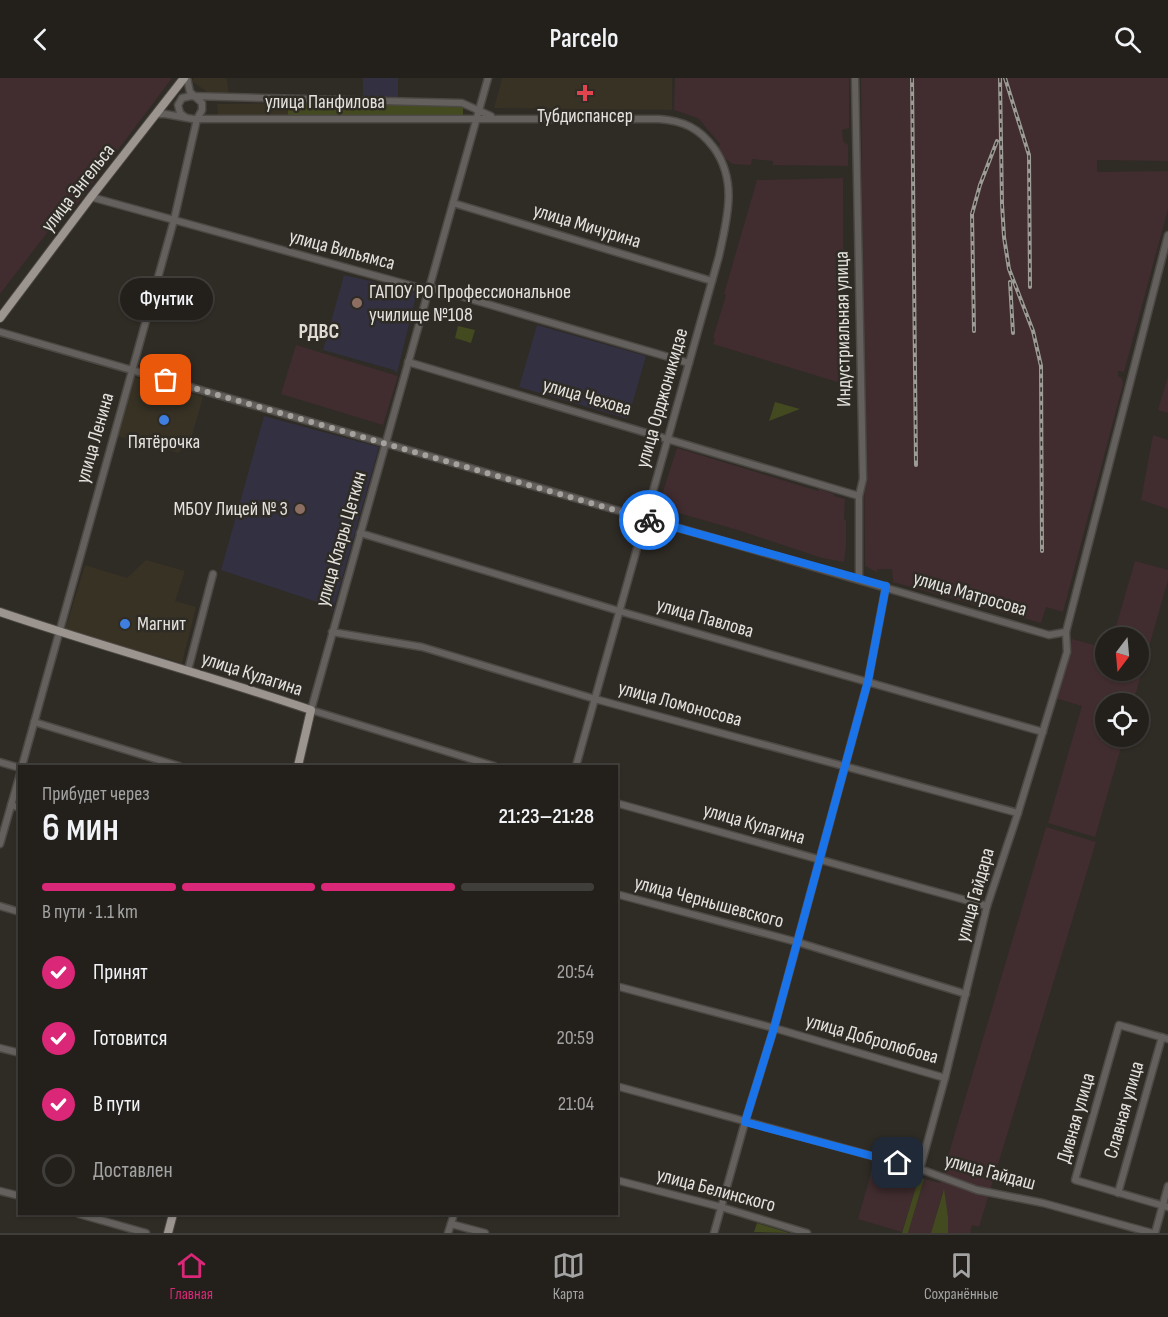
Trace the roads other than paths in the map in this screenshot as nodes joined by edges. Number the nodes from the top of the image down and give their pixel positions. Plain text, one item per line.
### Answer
1 (186, 78) edge
2 (488, 78) edge
3 (855, 78) edge
4 (171, 95) junction
5 (193, 96) junction
6 (479, 111) junction
7 (157, 114) junction
8 (187, 118) junction
9 (477, 118) junction
10 (494, 118) junction
11 (197, 119) junction
12 (682, 122) joint
13 (91, 197) junction
14 (453, 203) junction
15 (174, 220) junction
16 (1168, 235) edge
17 (712, 281) junction
18 (429, 289) junction
19 (0, 318) edge
20 (0, 332) edge
21 (408, 362) junction
22 (689, 363) junction
23 (132, 370) junction
24 (667, 438) junction
25 (386, 443) junction
26 (860, 496) junction
27 (645, 519) junction
28 (360, 533) junction
29 (213, 574) dead end
30 (859, 579) junction
31 (886, 586) junction
32 (619, 611) junction
33 (0, 612) edge
34 (59, 632) junction
35 (332, 632) junction
36 (1066, 632) junction
37 (188, 670) junction
38 (868, 681) junction
39 (595, 699) junction
40 (311, 711) junction
41 (34, 722) junction
42 (1043, 732) junction
43 (0, 762) edge
44 (22, 765) edge
45 (176, 765) edge
46 (298, 765) edge
47 (491, 765) edge
48 (576, 765) edge
49 (18, 766) edge
50 (845, 766) junction
51 (18, 780) edge
52 (618, 803) edge
53 (10, 805) junction
54 (18, 807) edge
55 (1018, 813) junction
56 (0, 844) edge
57 (820, 859) junction
58 (618, 895) edge
59 (0, 906) edge
60 (987, 906) junction
61 (18, 911) edge
62 (797, 942) junction
63 (618, 987) edge
64 (966, 994) junction
65 (774, 1028) junction
66 (1165, 1038) edge
67 (0, 1048) edge
68 (18, 1052) edge
69 (945, 1078) junction
70 (618, 1087) edge
71 (745, 1122) junction
72 (920, 1169) junction
73 (618, 1181) edge
74 (1168, 1186) edge
75 (0, 1191) edge
76 (1118, 1193) junction
77 (18, 1196) edge
78 (1165, 1206) edge
79 (721, 1207) junction
80 (83, 1215) edge
81 (173, 1215) edge
82 (454, 1215) edge
83 (451, 1224) junction
84 (146, 1233) edge
85 (168, 1233) edge
86 (448, 1233) edge
87 (485, 1233) edge
88 (714, 1233) edge
89 (807, 1233) edge
90 (1154, 1233) edge

1 - 4 main road, улица Энгельса
1 - 5 street
2 - 6 street, улица Клары Цеткин
3 - 26 street, Индустриальная улица
4 - 5 street, улица Панфилова
4 - 7 main road, улица Энгельса
5 - 6 street, улица Панфилова
5 - 8 street
5 - 11 street
6 - 9 street, улица Клары Цеткин
6 - 10 street, улица Панфилова
7 - 8 street, улица Панфилова
7 - 13 main road, улица Энгельса
8 - 11 street, улица Панфилова
9 - 10 street, улица Панфилова
9 - 11 street, улица Панфилова
9 - 14 street, улица Клары Цеткин
10 - 12 street, улица Панфилова
11 - 15 street, улица Ленина
12 - 17 street, улица Орджоникидзе
13 - 15 street, улица Вильямса
13 - 19 main road, улица Энгельса
14 - 17 street, улица Мичурина
14 - 18 street, улица Клары Цеткин
15 - 18 street, улица Вильямса
15 - 23 street, улица Ленина
16 - 36 street
17 - 22 street, улица Орджоникидзе
18 - 21 street, улица Клары Цеткин
18 - 22 street, улица Вильямса
20 - 23 street, улица Матросова
21 - 24 street, улица Чехова
21 - 25 street, улица Клары Цеткин
22 - 24 street, улица Орджоникидзе
23 - 25 street, улица Матросова
23 - 34 street, улица Ленина
24 - 26 street, улица Чехова
24 - 27 street, улица Орджоникидзе
25 - 27 street, улица Матросова
25 - 28 street, улица Клары Цеткин
26 - 30 street, Индустриальная улица
27 - 30 street, улица Матросова
27 - 32 street, улица Орджоникидзе
28 - 32 street, улица Павлова
28 - 35 street, улица Клары Цеткин
29 - 37 street
30 - 31 street, улица Матросова
31 - 36 street, улица Матросова
31 - 38 street
32 - 38 street, улица Павлова
32 - 39 street, улица Орджоникидзе
33 - 34 main road, улица Кулагина
34 - 37 main road, улица Кулагина
34 - 41 street, улица Ленина
35 - 39 street, улица Ломоносова
35 - 40 street, улица Клары Цеткин
36 - 42 street, улица Гайдара
37 - 40 main road, улица Кулагина
38 - 42 street, улица Павлова
38 - 50 street
39 - 48 street, улица Орджоникидзе
39 - 50 street, улица Ломоносова
40 - 46 main road, улица Клары Цеткин
40 - 47 street, улица Кулагина
41 - 44 street, улица Ленина
41 - 45 street
42 - 55 street, улица Гайдара
43 - 49 street
50 - 55 street, улица Ломоносова
50 - 57 street
51 - 53 street
52 - 57 street, улица Кулагина
53 - 54 street
53 - 56 street
55 - 60 street, улица Гайдара
57 - 60 street, улица Кулагина
57 - 62 street
58 - 62 street, улица Чернышевского
59 - 61 street
60 - 64 street, улица Гайдара
62 - 64 street, улица Чернышевского
62 - 65 street
63 - 65 street, улица Добролюбова
64 - 69 street, улица Гайдара
65 - 69 street, улица Добролюбова
65 - 71 street
66 - 76 street, Славная улица
66 - 76 street, Дивная улица
67 - 68 street
69 - 72 street, улица Гайдара
70 - 71 street, улица Гайдаш
71 - 72 street, улица Гайдаш
71 - 79 street
72 - 90 street, улица Гайдаш
73 - 79 street, улица Белинского
74 - 78 street
75 - 77 street
76 - 78 street, Дивная улица
78 - 90 street
79 - 88 street
79 - 89 street, улица Белинского
80 - 84 street
81 - 85 main road
82 - 83 street
83 - 86 street
83 - 87 street

